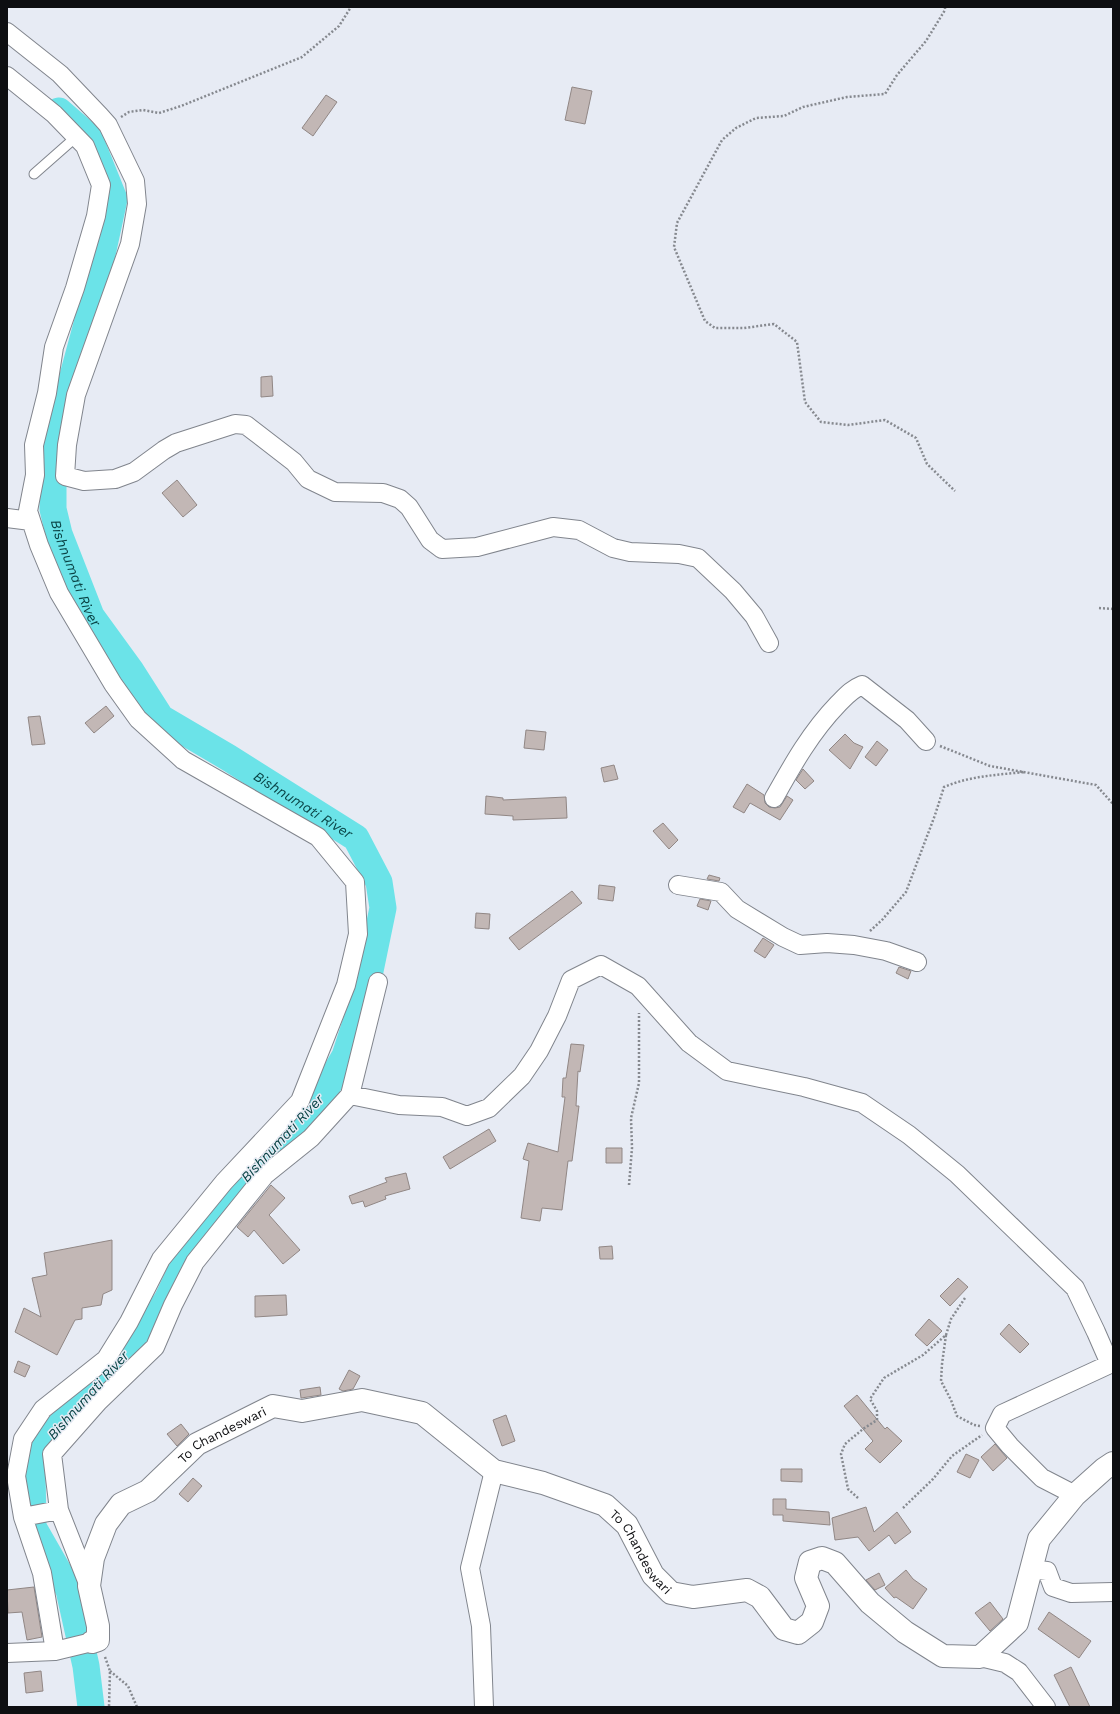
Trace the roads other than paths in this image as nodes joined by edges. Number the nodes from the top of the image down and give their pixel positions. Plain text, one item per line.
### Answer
1 (7, 32) edge
2 (7, 76) edge
3 (76, 137) junction
4 (34, 174) dead end
5 (41, 475) junction
6 (65, 476) junction
7 (7, 518) edge
8 (31, 521) junction
9 (769, 643) dead end
10 (926, 741) road end
11 (774, 798) dead end
12 (678, 885) dead end
13 (917, 962) dead end
14 (378, 982) dead end
15 (350, 1095) junction
16 (1113, 1463) edge
17 (494, 1471) junction
18 (1075, 1495) junction
19 (59, 1510) junction
20 (23, 1517) junction
21 (1030, 1569) junction
22 (90, 1586) junction
23 (1113, 1592) edge
24 (95, 1641) joint
25 (59, 1650) junction
26 (7, 1653) edge
27 (980, 1657) junction
28 (484, 1707) edge
29 (1046, 1707) edge

1 - 6 street
2 - 3 street
3 - 4 lane
3 - 5 street
5 - 6 street
5 - 8 street
6 - 9 street
7 - 8 street
8 - 20 street
10 - 11 street
12 - 13 street
14 - 15 street
15 - 18 street
15 - 19 street
16 - 18 street
17 - 22 street, To Chandeswari
17 - 27 street, To Chandeswari
17 - 28 street
18 - 21 street
19 - 20 street
19 - 22 street
20 - 25 street
21 - 23 street
21 - 27 street
22 - 24 street, To Chandeswari
24 - 25 street
25 - 26 street
27 - 29 street

